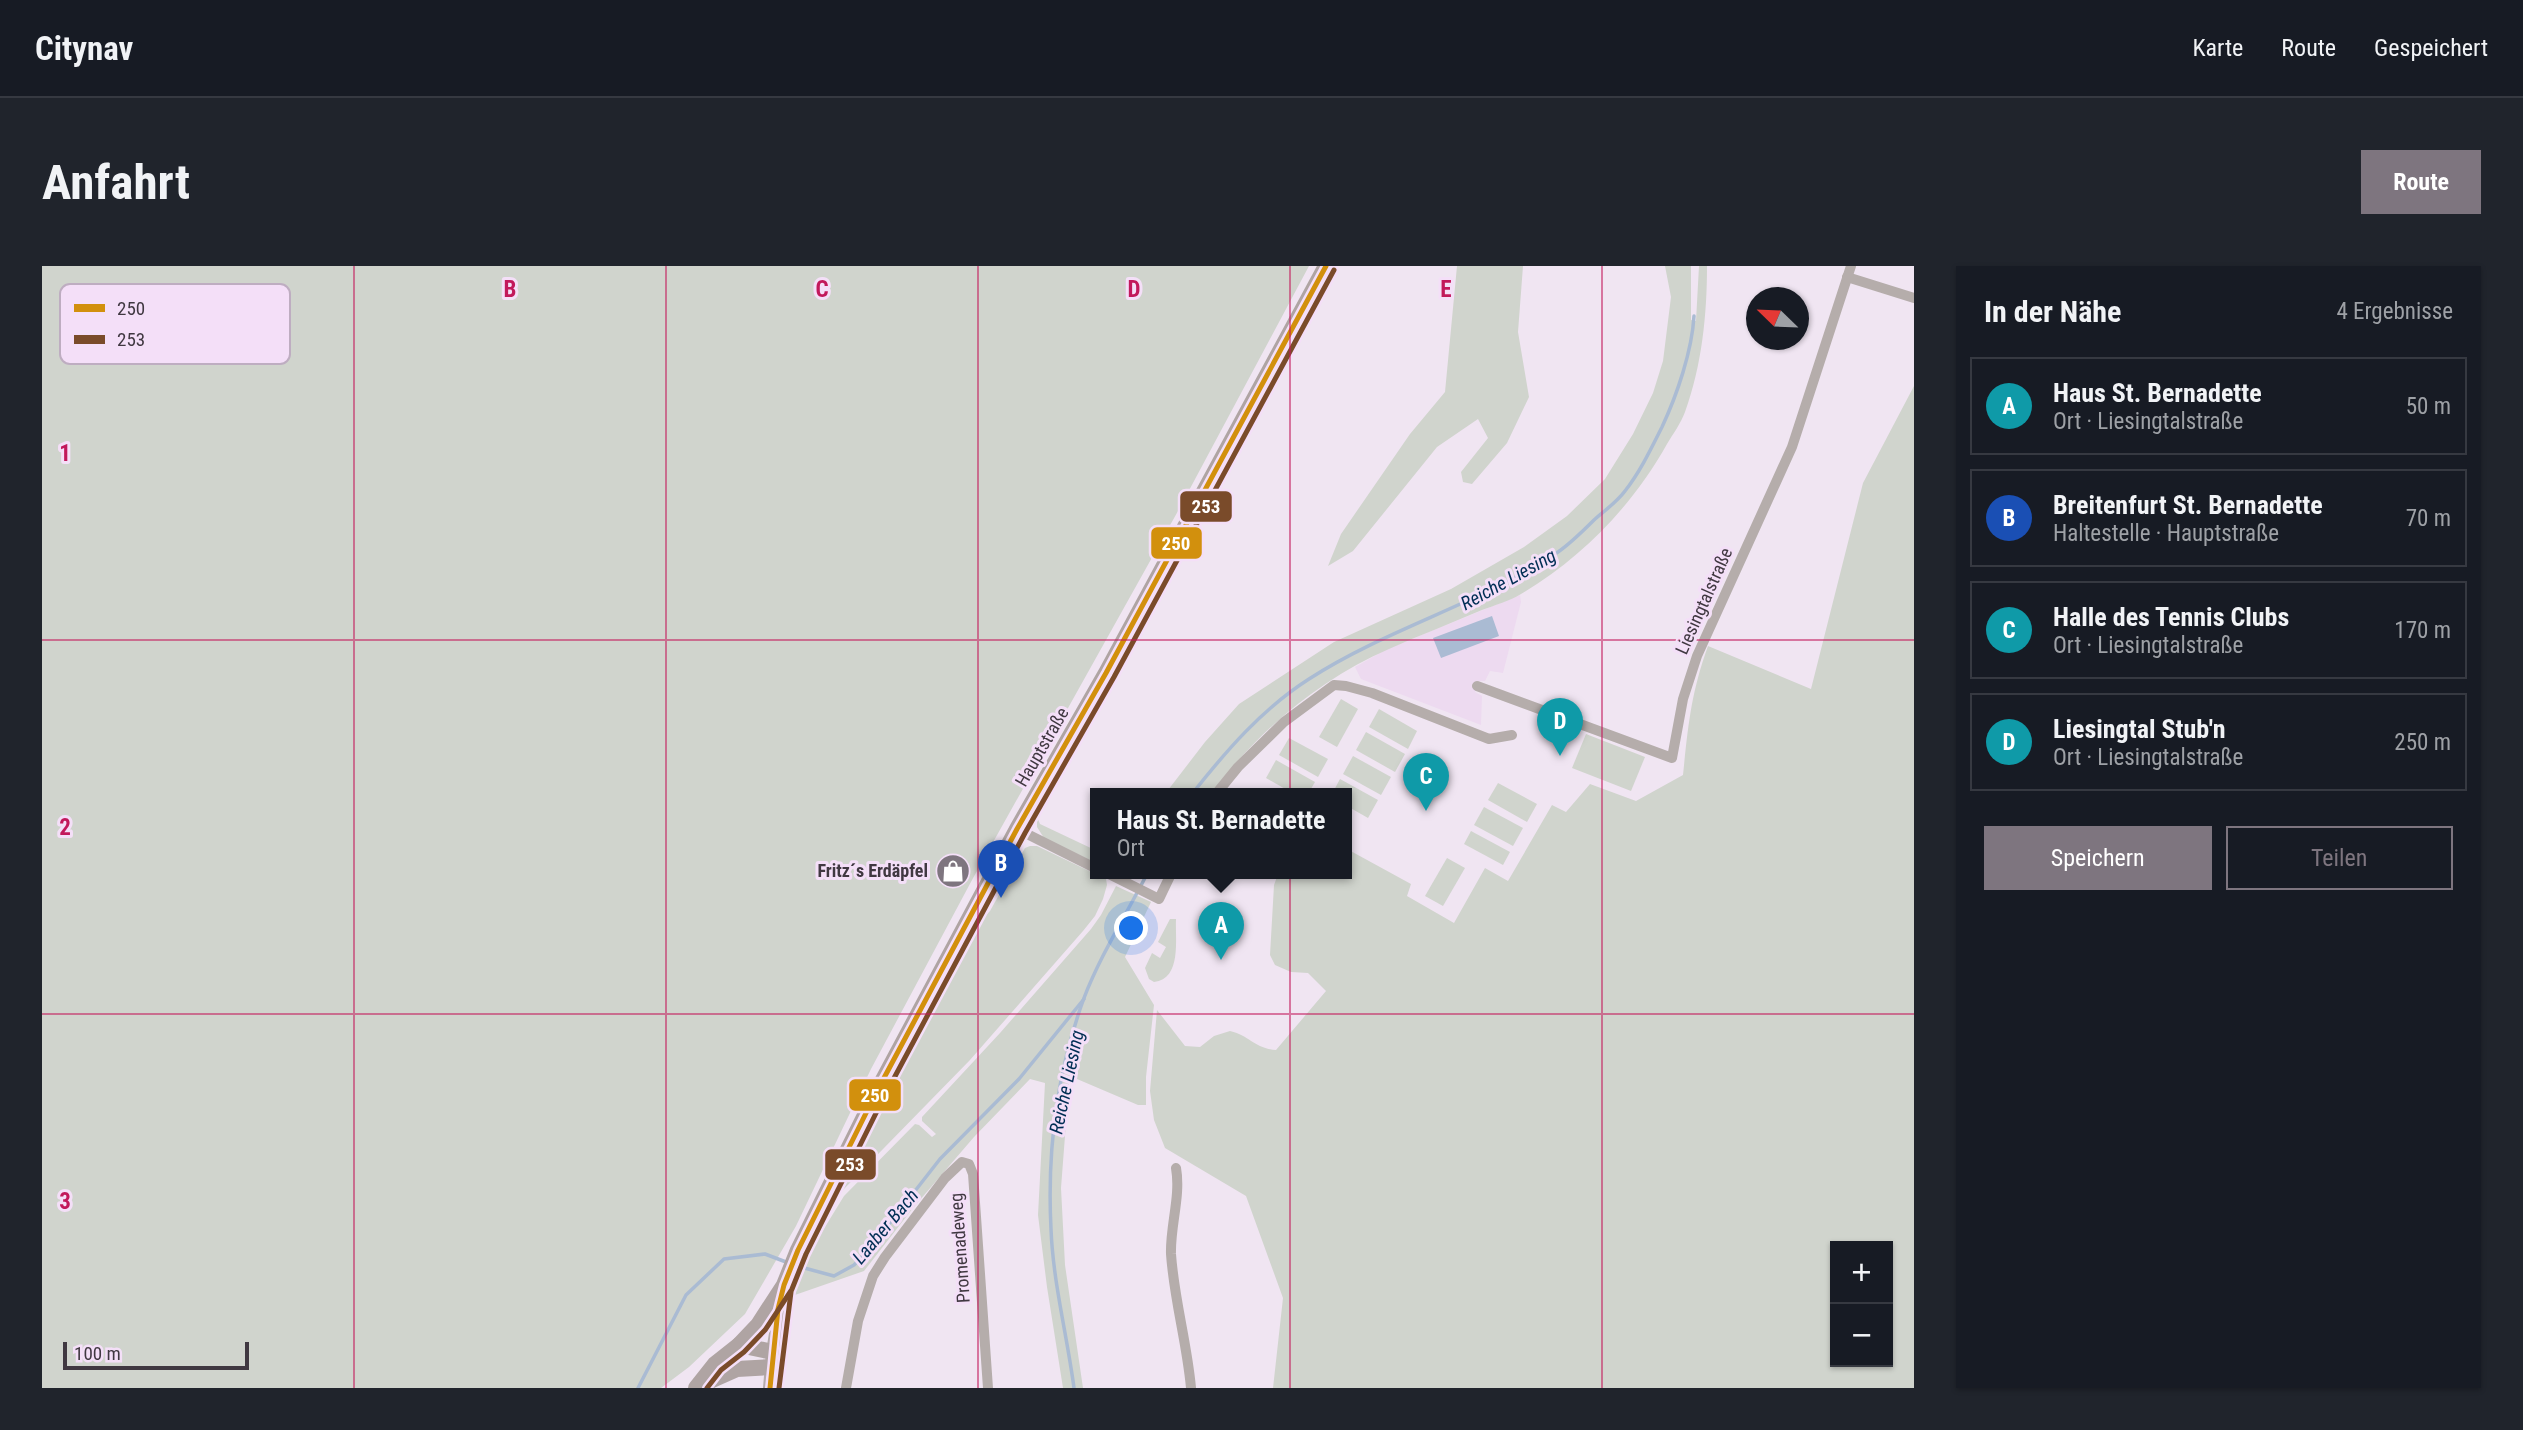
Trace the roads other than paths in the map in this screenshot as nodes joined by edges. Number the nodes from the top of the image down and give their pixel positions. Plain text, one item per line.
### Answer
1 (1326, 266) edge
2 (1849, 272) edge
3 (1914, 298) edge
4 (1477, 685) dead end
5 (1511, 735) dead end
6 (1221, 788) edge
7 (1017, 829) junction
8 (1090, 866) edge
9 (1119, 879) edge
10 (1168, 879) edge
11 (1175, 1168) dead end
12 (784, 1284) junction
13 (740, 1345) junction
14 (772, 1360) junction
15 (697, 1387) edge
16 (770, 1388) edge
17 (846, 1388) edge
18 (988, 1388) edge
19 (1191, 1388) edge

1 - 7 main road, Hauptstraße
2 - 3 street
2 - 4 street, Liesingtalstraße
5 - 6 street
7 - 8 street
7 - 12 main road, Hauptstraße
9 - 10 street
11 - 19 street
12 - 13 main road, Hauptstraße
12 - 14 main road
13 - 14 main road
13 - 15 main road, Hauptstraße
14 - 15 main road
14 - 16 main road
17 - 18 street, Promenadeweg

